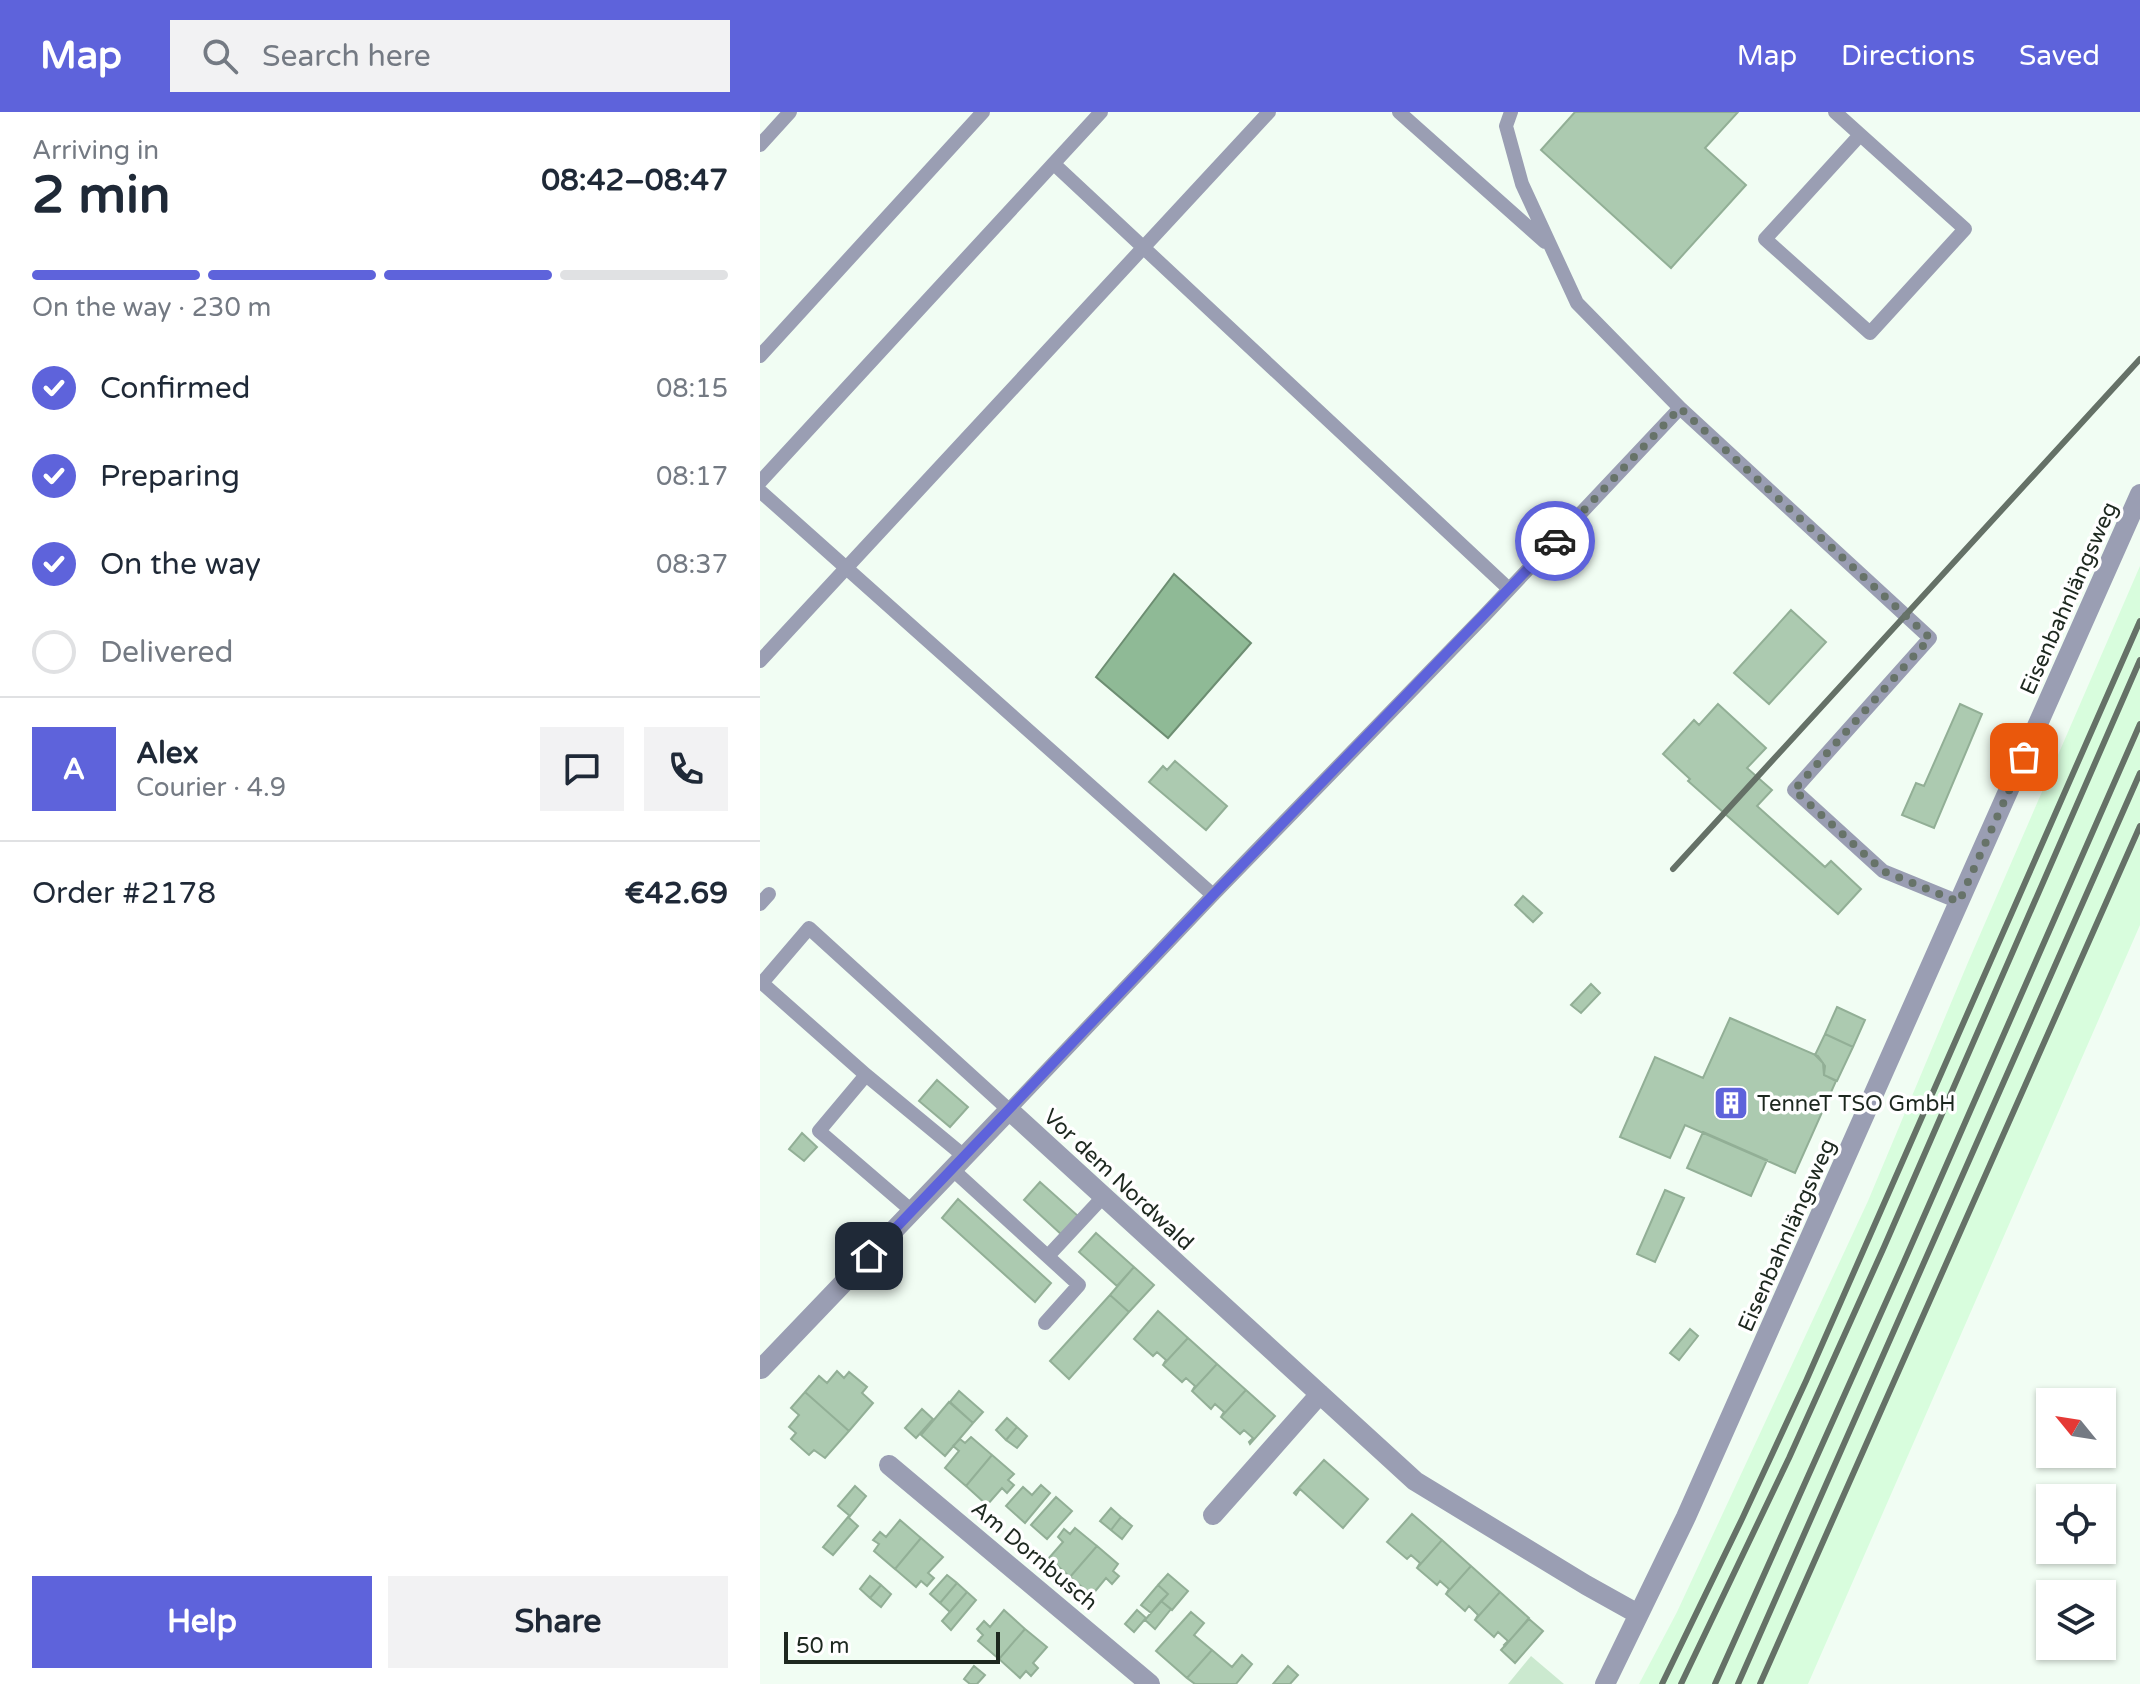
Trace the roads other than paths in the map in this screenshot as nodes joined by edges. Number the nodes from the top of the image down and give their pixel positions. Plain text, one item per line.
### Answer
1 (790, 112) edge
2 (983, 112) edge
3 (1101, 112) edge
4 (1269, 112) edge
5 (1399, 112) edge
6 (1511, 112) edge
7 (1835, 112) edge
8 (1860, 135) junction
9 (760, 145) edge
10 (1054, 164) junction
11 (1551, 247) junction
12 (1142, 248) junction
13 (760, 356) edge
14 (1680, 408) junction
15 (760, 482) edge
16 (760, 491) edge
17 (2140, 494) edge
18 (846, 568) junction
19 (1509, 589) junction
20 (760, 661) edge
21 (1213, 895) junction
22 (1959, 902) junction
23 (866, 1075) junction
24 (1009, 1110) junction
25 (958, 1162) junction
26 (1103, 1197) junction
27 (912, 1211) junction
28 (1048, 1256) junction
29 (1045, 1323) dead end
30 (761, 1369) edge
31 (1320, 1394) junction
32 (889, 1465) dead end
33 (1213, 1515) dead end
34 (1638, 1614) junction
35 (1150, 1684) edge
36 (1605, 1684) edge

1 - 9 lane
2 - 13 lane
3 - 10 lane
4 - 12 lane
5 - 11 lane
6 - 11 lane
7 - 8 lane
8 - 8 lane
10 - 12 lane
10 - 15 lane
11 - 14 lane
12 - 18 lane
12 - 19 lane
14 - 19 lane
14 - 22 lane
16 - 18 lane
17 - 22 street, Eisenbahnlängsweg
18 - 20 lane
18 - 21 lane
19 - 21 lane
21 - 24 lane
22 - 34 street, Eisenbahnlängsweg
23 - 24 lane
23 - 25 lane
23 - 27 lane
24 - 25 street, Vor dem Nordwald
24 - 26 street, Vor dem Nordwald
25 - 27 street, Vor dem Nordwald
25 - 28 lane
26 - 28 lane
26 - 31 street, Vor dem Nordwald
27 - 30 street, Vor dem Nordwald
28 - 29 lane
31 - 33 street
31 - 34 street, Vor dem Nordwald
32 - 35 street, Am Dornbusch
34 - 36 street, Eisenbahnlängsweg

